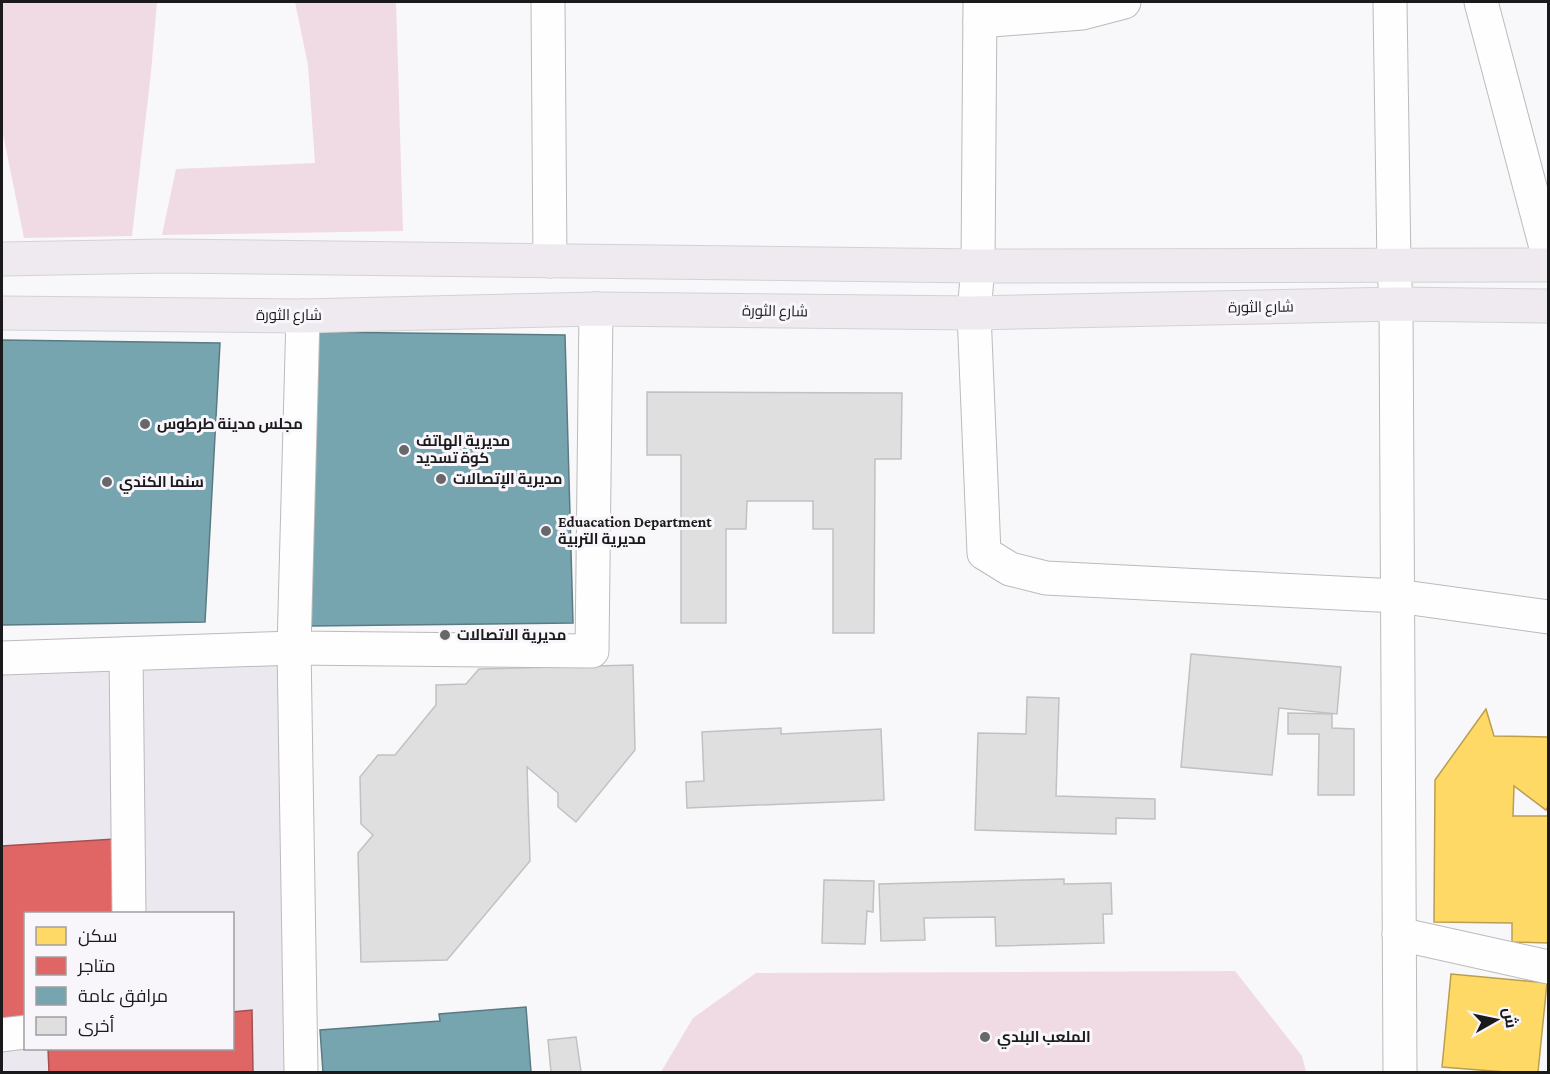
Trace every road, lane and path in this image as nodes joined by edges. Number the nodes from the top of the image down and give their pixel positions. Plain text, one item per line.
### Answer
1 (548, 2) edge
2 (1124, 2) edge
3 (1390, 2) edge
4 (1481, 2) edge
5 (980, 11) edge
6 (1548, 255) edge
7 (2, 259) edge
8 (550, 261) junction
9 (1394, 265) junction
10 (1548, 265) edge
11 (978, 266) junction
12 (1396, 304) junction
13 (1548, 306) edge
14 (596, 309) junction
15 (2, 313) edge
16 (974, 313) junction
17 (303, 316) junction
18 (1397, 596) junction
19 (1548, 617) edge
20 (294, 648) junction
21 (126, 654) junction
22 (2, 658) edge
23 (129, 912) edge
24 (1400, 934) junction
25 (1548, 967) edge
26 (24, 1032) edge
27 (2, 1035) edge
28 (302, 1072) edge
29 (1400, 1072) edge

1 - 8 street
2 - 5 street
3 - 9 street
4 - 6 street
5 - 11 street
7 - 8 main road
8 - 11 main road
9 - 10 main road
9 - 11 main road
9 - 12 street
11 - 16 street
12 - 13 main road, شارع الثورة
12 - 16 main road, شارع الثورة
12 - 18 street
14 - 16 main road, شارع الثورة
14 - 17 main road, شارع الثورة
14 - 20 street
15 - 17 main road, شارع الثورة
16 - 18 street
17 - 20 street
18 - 19 street
18 - 24 street
20 - 21 street
20 - 28 street
21 - 22 street
21 - 23 street
24 - 25 street
24 - 29 street
26 - 27 street

